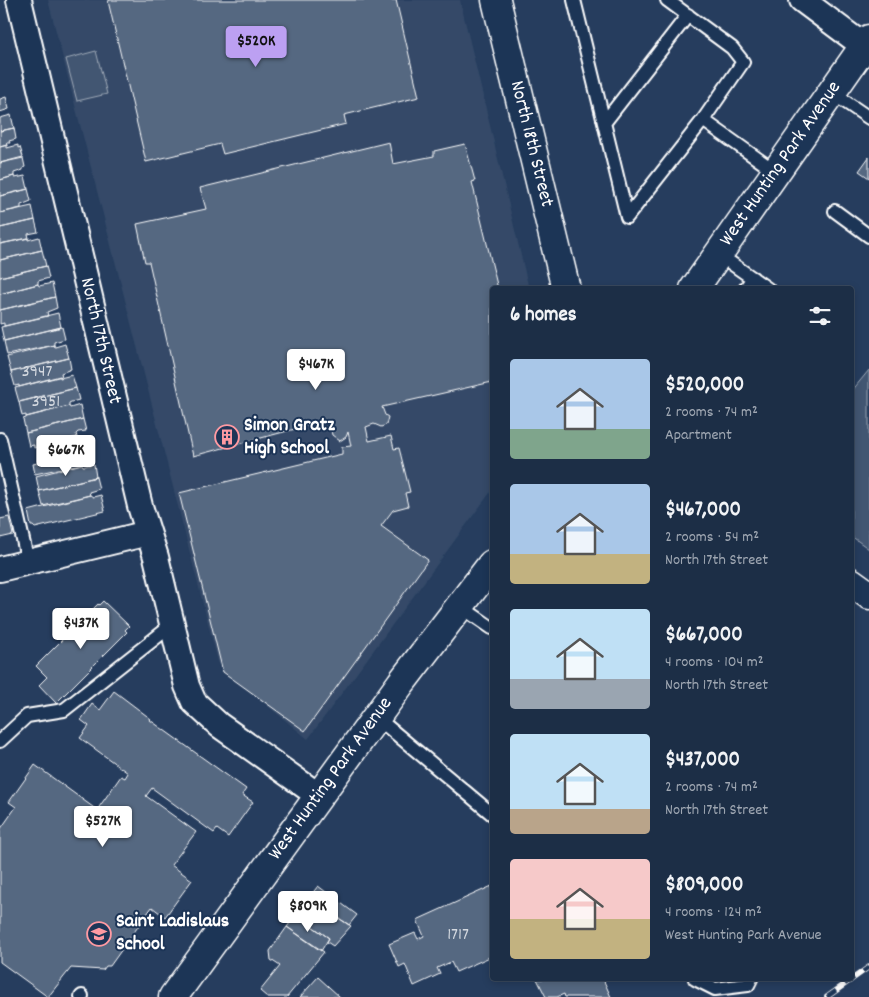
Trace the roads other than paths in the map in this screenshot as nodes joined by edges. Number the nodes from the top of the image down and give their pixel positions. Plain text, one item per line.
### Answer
1 (18, 0) edge
2 (496, 0) edge
3 (574, 0) edge
4 (667, 0) edge
5 (802, 0) edge
6 (688, 15) junction
7 (867, 45) edge
8 (831, 92) junction
9 (869, 118) edge
10 (703, 120) junction
11 (604, 123) junction
12 (776, 172) junction
13 (835, 211) dead end
14 (869, 236) edge
15 (718, 254) junction
16 (754, 278) junction
17 (565, 286) edge
18 (696, 286) edge
19 (747, 286) edge
20 (764, 286) edge
21 (0, 439) edge
22 (148, 532) junction
23 (28, 562) junction
24 (490, 567) edge
25 (0, 568) edge
26 (854, 584) edge
27 (869, 595) edge
28 (460, 606) junction
29 (172, 625) junction
30 (490, 627) edge
31 (376, 717) junction
32 (0, 741) edge
33 (319, 796) junction
34 (490, 812) edge
35 (699, 981) edge
36 (750, 981) edge
37 (172, 997) edge

1 - 22 street, North 17th Street
2 - 17 main road, North 18th Street
3 - 11 lane
4 - 6 lane
5 - 7 street
6 - 10 lane
6 - 11 lane
7 - 8 main road, West Hunting Park Avenue
8 - 9 lane
8 - 12 main road, West Hunting Park Avenue
10 - 11 lane
10 - 12 lane
12 - 15 main road, West Hunting Park Avenue
13 - 14 lane
15 - 16 lane
15 - 18 main road, West Hunting Park Avenue
16 - 19 lane
16 - 20 lane
21 - 23 lane
22 - 23 street
22 - 29 street, North 17th Street
23 - 25 street
24 - 28 main road, West Hunting Park Avenue
26 - 27 main road
28 - 30 lane
28 - 31 main road, West Hunting Park Avenue
29 - 32 lane
29 - 33 street, North 17th Street
31 - 33 main road, West Hunting Park Avenue
31 - 34 lane
33 - 37 main road, West Hunting Park Avenue
35 - 36 lane

